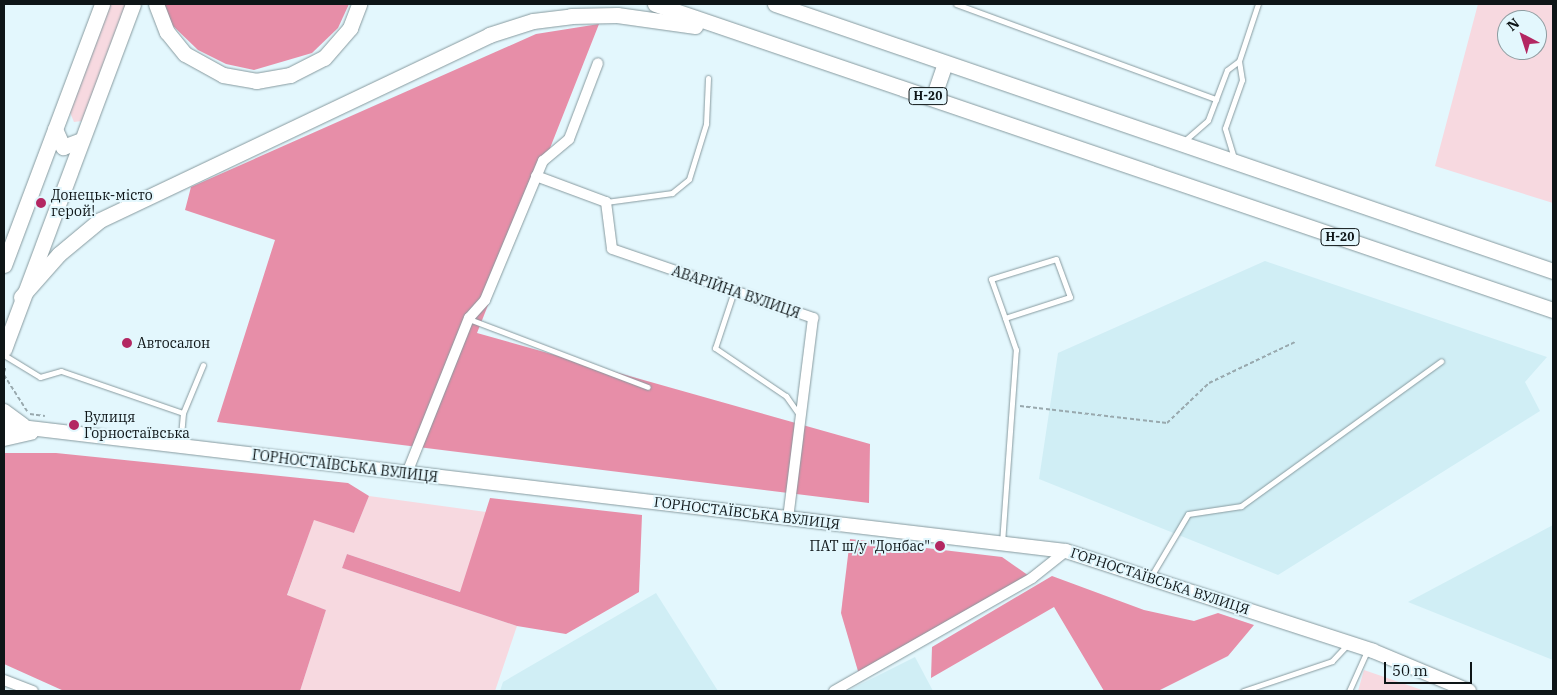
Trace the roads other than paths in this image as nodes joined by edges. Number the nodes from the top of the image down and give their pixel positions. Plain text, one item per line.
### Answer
1 (102, 4) edge
2 (133, 4) edge
3 (156, 4) edge
4 (359, 4) edge
5 (655, 4) edge
6 (776, 4) edge
7 (956, 4) edge
8 (1258, 4) edge
9 (728, 32) junction
10 (1239, 61) junction
11 (945, 63) junction
12 (598, 64) dead end
13 (708, 78) dead end
14 (933, 98) junction
15 (1216, 99) junction
16 (55, 129) junction
17 (81, 140) junction
18 (1182, 143) junction
19 (1234, 161) junction
20 (536, 176) junction
21 (606, 202) junction
22 (4, 265) edge
23 (1553, 271) edge
24 (734, 291) junction
25 (21, 298) junction
26 (1553, 310) edge
27 (469, 318) junction
28 (1005, 318) junction
29 (4, 349) edge
30 (4, 355) edge
31 (1441, 361) dead end
32 (203, 365) dead end
33 (648, 387) dead end
34 (4, 411) edge
35 (183, 413) junction
36 (801, 417) junction
37 (51, 424) junction
38 (4, 425) edge
39 (31, 429) junction
40 (4, 439) edge
41 (180, 446) junction
42 (407, 473) junction
43 (788, 518) junction
44 (1002, 543) junction
45 (1066, 551) junction
46 (1150, 578) junction
47 (1349, 643) junction
48 (1368, 650) junction
49 (4, 680) edge
50 (33, 691) edge
51 (834, 691) edge
52 (1243, 691) edge
53 (1349, 691) edge
54 (1469, 691) edge

1 - 16 main road
2 - 17 main road
3 - 4 main road
5 - 9 main road, Н-20
6 - 11 main road
7 - 15 lane
8 - 10 lane
9 - 14 main road, Н-20
9 - 25 main road
10 - 15 lane
10 - 19 lane
11 - 14 main road
11 - 18 main road
12 - 20 street
13 - 21 lane
14 - 26 main road, Н-20
15 - 18 lane
16 - 17 main road
16 - 22 main road
17 - 25 main road
18 - 19 main road
19 - 23 main road
20 - 21 street
20 - 27 street
21 - 24 street, АВАРІЙНА ВУЛИЦЯ
24 - 36 lane
24 - 36 street, АВАРІЙНА ВУЛИЦЯ
25 - 29 main road
27 - 33 lane
27 - 42 street
28 - 28 lane
28 - 44 lane
30 - 35 lane
31 - 46 lane
32 - 35 lane
34 - 39 main road
35 - 41 lane
36 - 43 street, АВАРІЙНА ВУЛИЦЯ
37 - 39 main road, ГОРНОСТАЇВСЬКА ВУЛИЦЯ
37 - 40 main road
37 - 41 main road, ГОРНОСТАЇВСЬКА ВУЛИЦЯ
38 - 39 main road, ГОРНОСТАЇВСЬКА ВУЛИЦЯ
41 - 42 main road, ГОРНОСТАЇВСЬКА ВУЛИЦЯ
42 - 43 main road, ГОРНОСТАЇВСЬКА ВУЛИЦЯ
43 - 44 main road, ГОРНОСТАЇВСЬКА ВУЛИЦЯ
44 - 45 main road, ГОРНОСТАЇВСЬКА ВУЛИЦЯ
45 - 46 main road, ГОРНОСТАЇВСЬКА ВУЛИЦЯ
45 - 51 street
46 - 47 main road, ГОРНОСТАЇВСЬКА ВУЛИЦЯ
47 - 48 main road, ГОРНОСТАЇВСЬКА ВУЛИЦЯ
47 - 52 lane
48 - 53 lane
48 - 54 main road, ГОРНОСТАЇВСЬКА ВУЛИЦЯ
49 - 50 street

